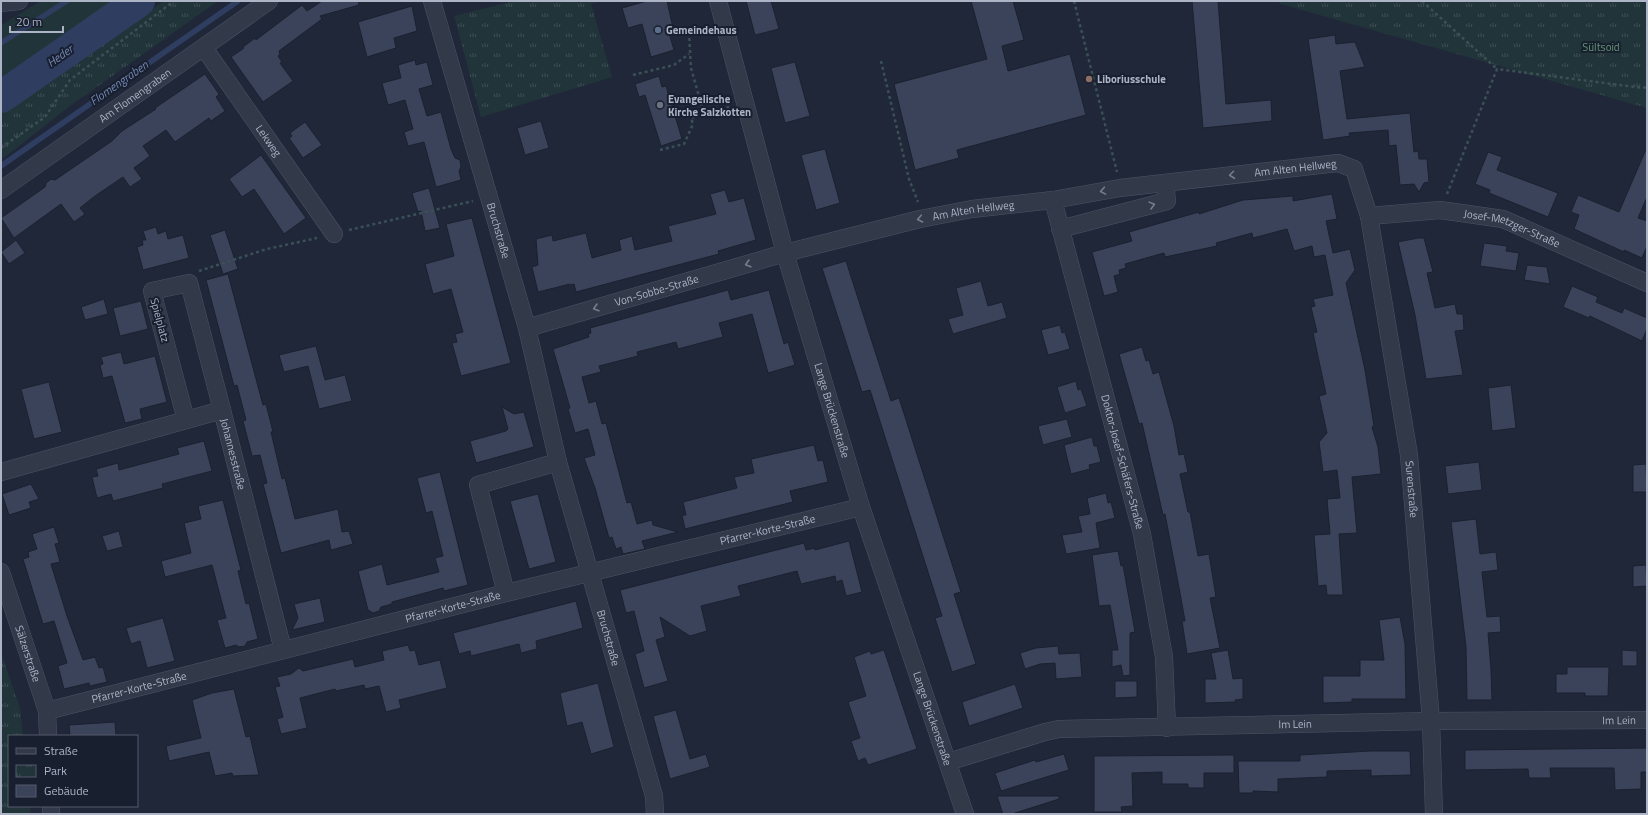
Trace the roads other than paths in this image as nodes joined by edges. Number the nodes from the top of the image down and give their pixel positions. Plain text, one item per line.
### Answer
1 (19, 1) edge
2 (268, 1) edge
3 (432, 1) edge
4 (718, 1) edge
5 (1, 3) edge
6 (204, 48) junction
7 (1354, 169) joint
8 (1165, 183) junction
9 (1, 190) edge
10 (1053, 200) junction
11 (1369, 216) junction
12 (1060, 229) junction
13 (334, 234) road end
14 (785, 253) junction
15 (1647, 283) edge
16 (528, 328) junction
17 (222, 410) junction
18 (186, 420) junction
19 (558, 462) junction
20 (1, 472) edge
21 (861, 507) junction
22 (1, 572) edge
23 (591, 573) junction
24 (506, 593) junction
25 (283, 650) junction
26 (47, 711) junction
27 (1647, 720) edge
28 (1431, 721) junction
29 (1167, 728) junction
30 (48, 735) edge
31 (948, 762) junction
32 (655, 814) edge
33 (965, 814) edge
34 (1434, 814) edge

1 - 5 street
2 - 6 street, Am Flomengraben
3 - 16 street, Bruchstraße
4 - 14 street, Lange Brückenstraße
6 - 9 street, Am Flomengraben
6 - 13 street, Lekweg
7 -> 8 street, Am Alten Hellweg
7 - 11 street, Surenstraße
8 -> 10 street, Am Alten Hellweg
12 -> 8 street
10 - 12 street, Doktor-Josef-Schäfers-Straße
10 -> 14 street, Am Alten Hellweg
11 - 15 street, Josef-Metzger-Straße
11 - 28 street, Surenstraße
12 - 29 street, Doktor-Josef-Schäfers-Straße
14 -> 16 street, Von-Sobbe-Straße
14 - 21 street, Lange Brückenstraße
16 - 19 street, Bruchstraße
17 - 18 street, Johannesstraße
17 - 18 street, Spielplatz
17 - 25 street, Johannesstraße
18 - 20 street, Johannesstraße
19 - 23 street, Bruchstraße
19 - 24 street
21 - 23 street, Pfarrer-Korte-Straße
21 - 31 street, Lange Brückenstraße
22 - 26 street, Sälzerstraße
23 - 24 street, Pfarrer-Korte-Straße
23 - 32 street, Bruchstraße
24 - 25 street, Pfarrer-Korte-Straße
25 - 26 street, Pfarrer-Korte-Straße
26 - 30 street, Sälzerstraße
27 - 28 street, Im Lein
28 - 29 street, Im Lein
28 - 34 street, Surenstraße
29 - 31 street, Im Lein
31 - 33 street, Lange Brückenstraße

